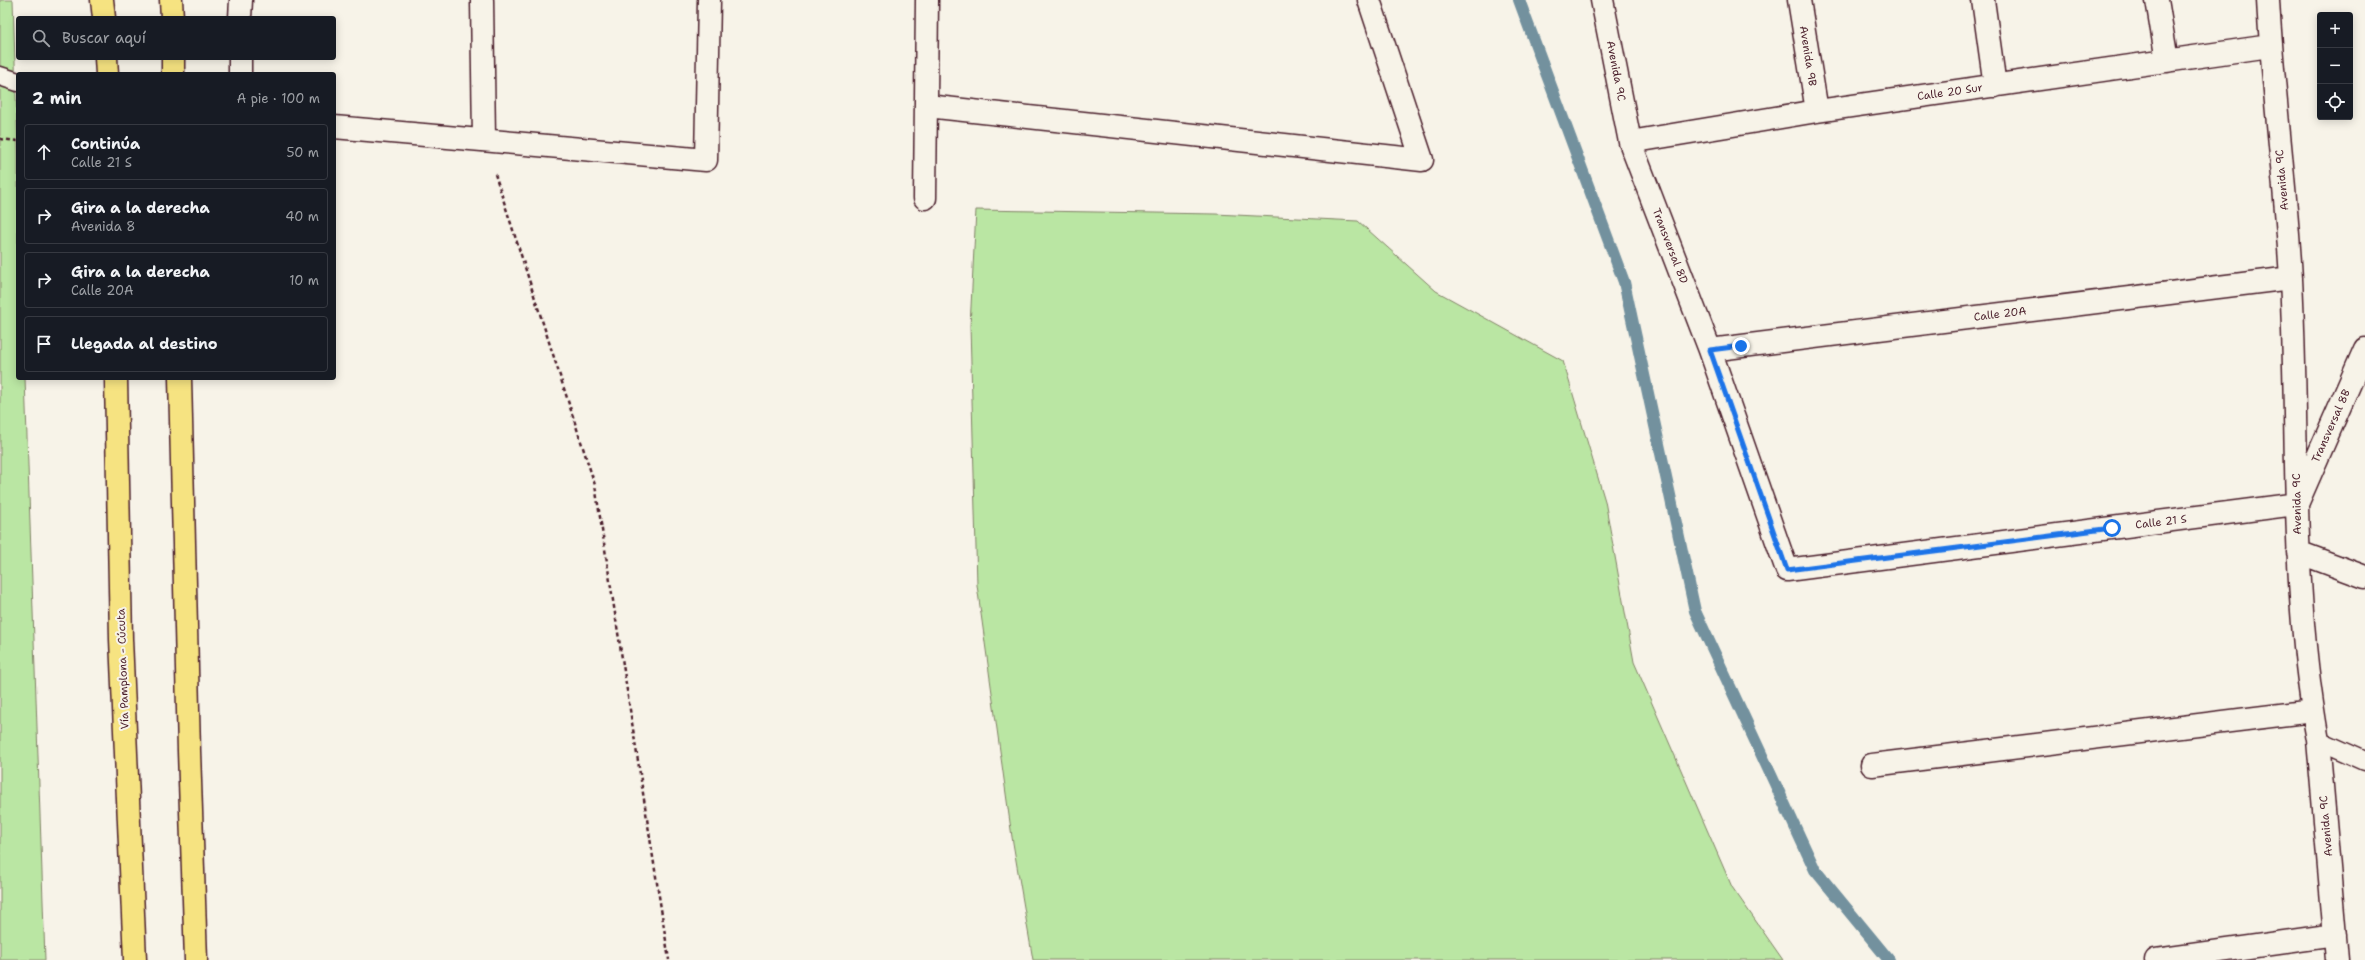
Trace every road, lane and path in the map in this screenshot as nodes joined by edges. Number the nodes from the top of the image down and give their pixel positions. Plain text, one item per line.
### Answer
1 (102, 0) edge
2 (171, 0) edge
3 (241, 0) edge
4 (482, 0) edge
5 (709, 0) edge
6 (927, 0) edge
7 (1369, 0) edge
8 (1602, 0) edge
9 (1799, 0) edge
10 (1983, 0) edge
11 (2157, 0) edge
12 (2268, 0) edge
13 (104, 16) edge
14 (172, 16) edge
15 (240, 16) edge
16 (2270, 46) junction
17 (106, 60) edge
18 (173, 60) edge
19 (240, 60) edge
20 (2167, 61) junction
21 (107, 72) edge
22 (173, 72) edge
23 (240, 72) edge
24 (0, 76) edge
25 (16, 81) edge
26 (1994, 86) junction
27 (927, 106) junction
28 (1817, 111) junction
29 (336, 127) edge
30 (0, 139) edge
31 (484, 139) junction
32 (16, 141) edge
33 (1630, 142) junction
34 (925, 198) dead end
35 (2291, 278) junction
36 (2365, 349) edge
37 (1710, 350) junction
38 (116, 380) edge
39 (180, 380) edge
40 (2297, 504) junction
41 (2298, 552) junction
42 (1787, 570) joint
43 (2365, 577) edge
44 (2313, 711) junction
45 (2318, 740) junction
46 (2365, 761) edge
47 (1872, 765) dead end
48 (2335, 935) junction
49 (135, 960) edge
50 (196, 960) edge
51 (669, 960) edge
52 (2156, 960) edge
53 (2337, 960) edge

1 - 13 highway
2 - 14 highway
3 - 15 street
4 - 31 street
5 - 31 street
6 - 27 street
7 - 27 street
8 - 33 street, Avenida 9C
9 - 28 street, Avenida 9B
10 - 26 street
11 - 20 street
12 - 16 street, Avenida 9C
16 - 20 street, Calle 20 Sur
16 - 35 street, Avenida 9C
17 - 21 highway
18 - 22 highway
19 - 23 street
20 - 26 street, Calle 20 Sur
24 - 25 lane
26 - 28 street, Calle 20 Sur
27 - 34 street
28 - 33 street, Calle 20 Sur
29 - 31 street
30 - 32 path
31 - 51 path
33 - 37 street, Transversal 8D
35 - 37 street, Calle 20A
35 - 40 street, Avenida 9C
36 - 40 street, Transversal 8B
37 - 42 street, Transversal 8D
38 - 49 highway, Vía Pamplona - Cúcuta
39 - 50 highway
40 - 41 street, Avenida 9C
40 - 42 street, Calle 21 S
41 - 43 street
41 - 44 street, Avenida 9C
44 - 45 street, Avenida 9C
44 - 47 street
45 - 46 lane
45 - 48 street, Avenida 9C
48 - 52 street
48 - 53 street, Avenida 9C

